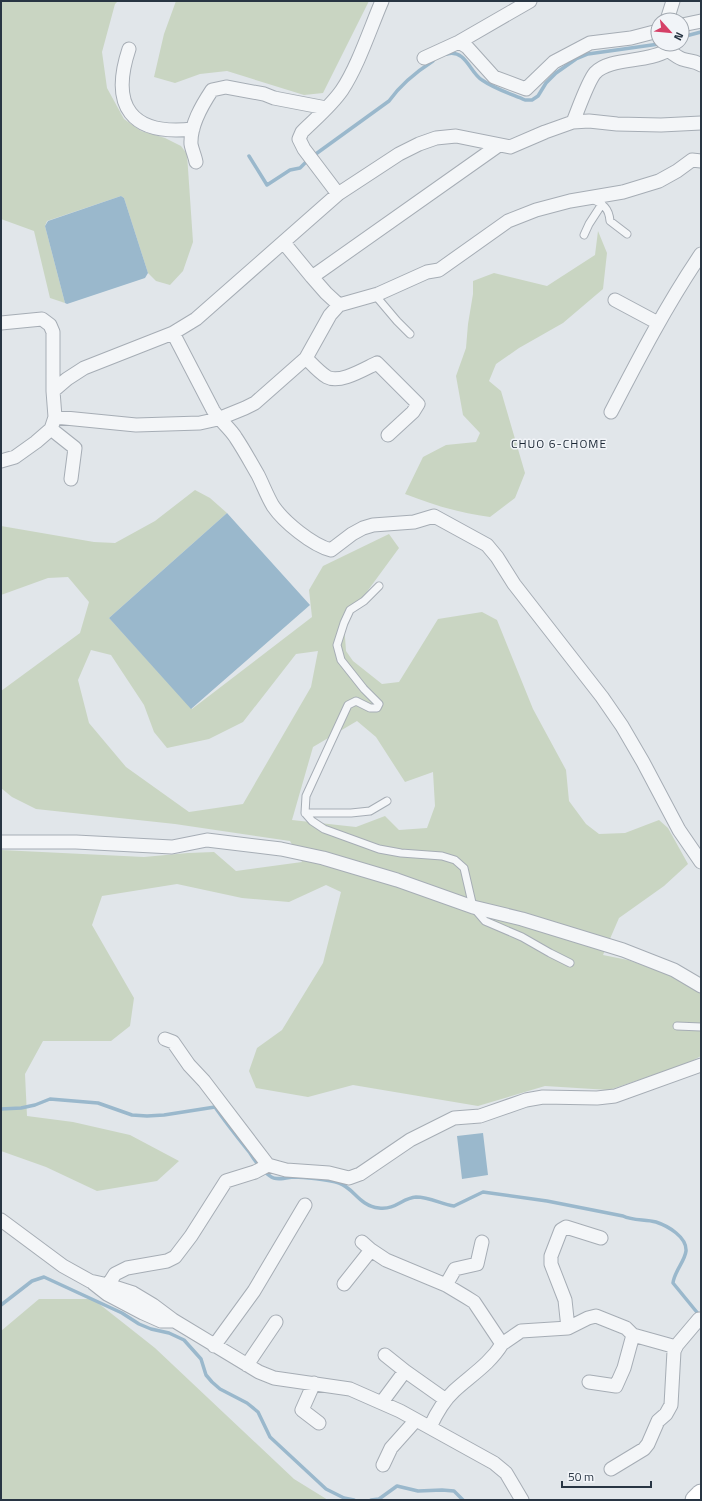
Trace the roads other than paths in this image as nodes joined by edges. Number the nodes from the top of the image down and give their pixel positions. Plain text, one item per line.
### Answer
1 (382, 1) edge
2 (530, 1) edge
3 (673, 1) edge
4 (670, 12) edge
5 (701, 21) edge
6 (690, 24) edge
7 (650, 33) edge
8 (460, 42) junction
9 (129, 49) dead end
10 (663, 52) edge
11 (674, 52) edge
12 (424, 58) dead end
13 (701, 66) edge
14 (326, 108) junction
15 (573, 122) junction
16 (701, 123) edge
17 (192, 129) junction
18 (498, 145) junction
19 (701, 161) edge
20 (196, 162) dead end
21 (338, 194) junction
22 (590, 198) junction
23 (602, 204) junction
24 (627, 234) dead end
25 (584, 235) dead end
26 (284, 243) junction
27 (701, 254) edge
28 (312, 277) junction
29 (376, 295) junction
30 (615, 300) dead end
31 (339, 304) junction
32 (1, 323) edge
33 (658, 323) junction
34 (173, 333) junction
35 (410, 334) dead end
36 (306, 358) junction
37 (53, 391) junction
38 (611, 412) dead end
39 (218, 419) junction
40 (53, 423) junction
41 (388, 434) dead end
42 (1, 461) edge
43 (71, 479) dead end
44 (379, 586) dead end
45 (387, 801) dead end
46 (305, 813) junction
47 (1, 842) edge
48 (701, 862) edge
49 (473, 907) junction
50 (570, 962) dead end
51 (701, 986) edge
52 (677, 1026) dead end
53 (701, 1027) edge
54 (165, 1039) dead end
55 (701, 1065) edge
56 (268, 1165) junction
57 (305, 1205) dead end
58 (1, 1220) edge
59 (601, 1238) dead end
60 (482, 1242) dead end
61 (90, 1281) junction
62 (344, 1284) dead end
63 (108, 1285) junction
64 (446, 1285) junction
65 (701, 1319) edge
66 (173, 1320) junction
67 (276, 1322) dead end
68 (568, 1328) junction
69 (633, 1335) junction
70 (502, 1344) junction
71 (214, 1346) junction
72 (676, 1347) junction
73 (385, 1355) dead end
74 (247, 1365) junction
75 (405, 1371) junction
76 (589, 1382) dead end
77 (314, 1383) junction
78 (446, 1400) junction
79 (382, 1402) junction
80 (416, 1420) junction
81 (319, 1423) dead end
82 (430, 1427) junction
83 (383, 1465) dead end
84 (611, 1469) dead end
85 (701, 1494) edge
86 (522, 1500) edge
87 (695, 1500) edge

1 - 14 street
2 - 8 street
3 - 4 street
5 - 6 street
7 - 8 street
8 - 12 street
9 - 17 street
10 - 15 street
11 - 13 street
14 - 17 street
14 - 21 street
15 - 16 street
15 - 18 street
17 - 20 street
18 - 21 street
18 - 28 street
19 - 22 street
21 - 26 street
22 - 23 lane
22 - 29 street
23 - 24 lane
23 - 25 lane
26 - 28 street
26 - 34 street
27 - 33 street
28 - 31 street
29 - 31 street
29 - 35 lane
30 - 33 street
31 - 36 street
32 - 37 street
33 - 38 street
34 - 37 street
34 - 39 street
36 - 39 street
36 - 41 street
37 - 40 street
39 - 40 street
39 - 48 street
40 - 42 street
40 - 43 street
44 - 46 lane
45 - 46 lane
46 - 49 lane
47 - 49 street
49 - 50 lane
49 - 51 street
52 - 53 lane
54 - 56 street
55 - 56 street
56 - 63 street
57 - 71 street
58 - 61 street
59 - 68 street
60 - 64 street
61 - 63 street
61 - 66 street
62 - 64 street
63 - 66 street
64 - 70 street
65 - 72 street
66 - 71 street
67 - 74 street
68 - 69 street
68 - 70 street
69 - 72 street
69 - 76 street
70 - 78 street
71 - 74 street
72 - 84 street
73 - 75 street
74 - 77 street
75 - 78 street
75 - 79 street
77 - 79 street
77 - 81 street
78 - 82 street
79 - 80 street
80 - 82 street
80 - 83 street
82 - 86 street
85 - 87 main road

